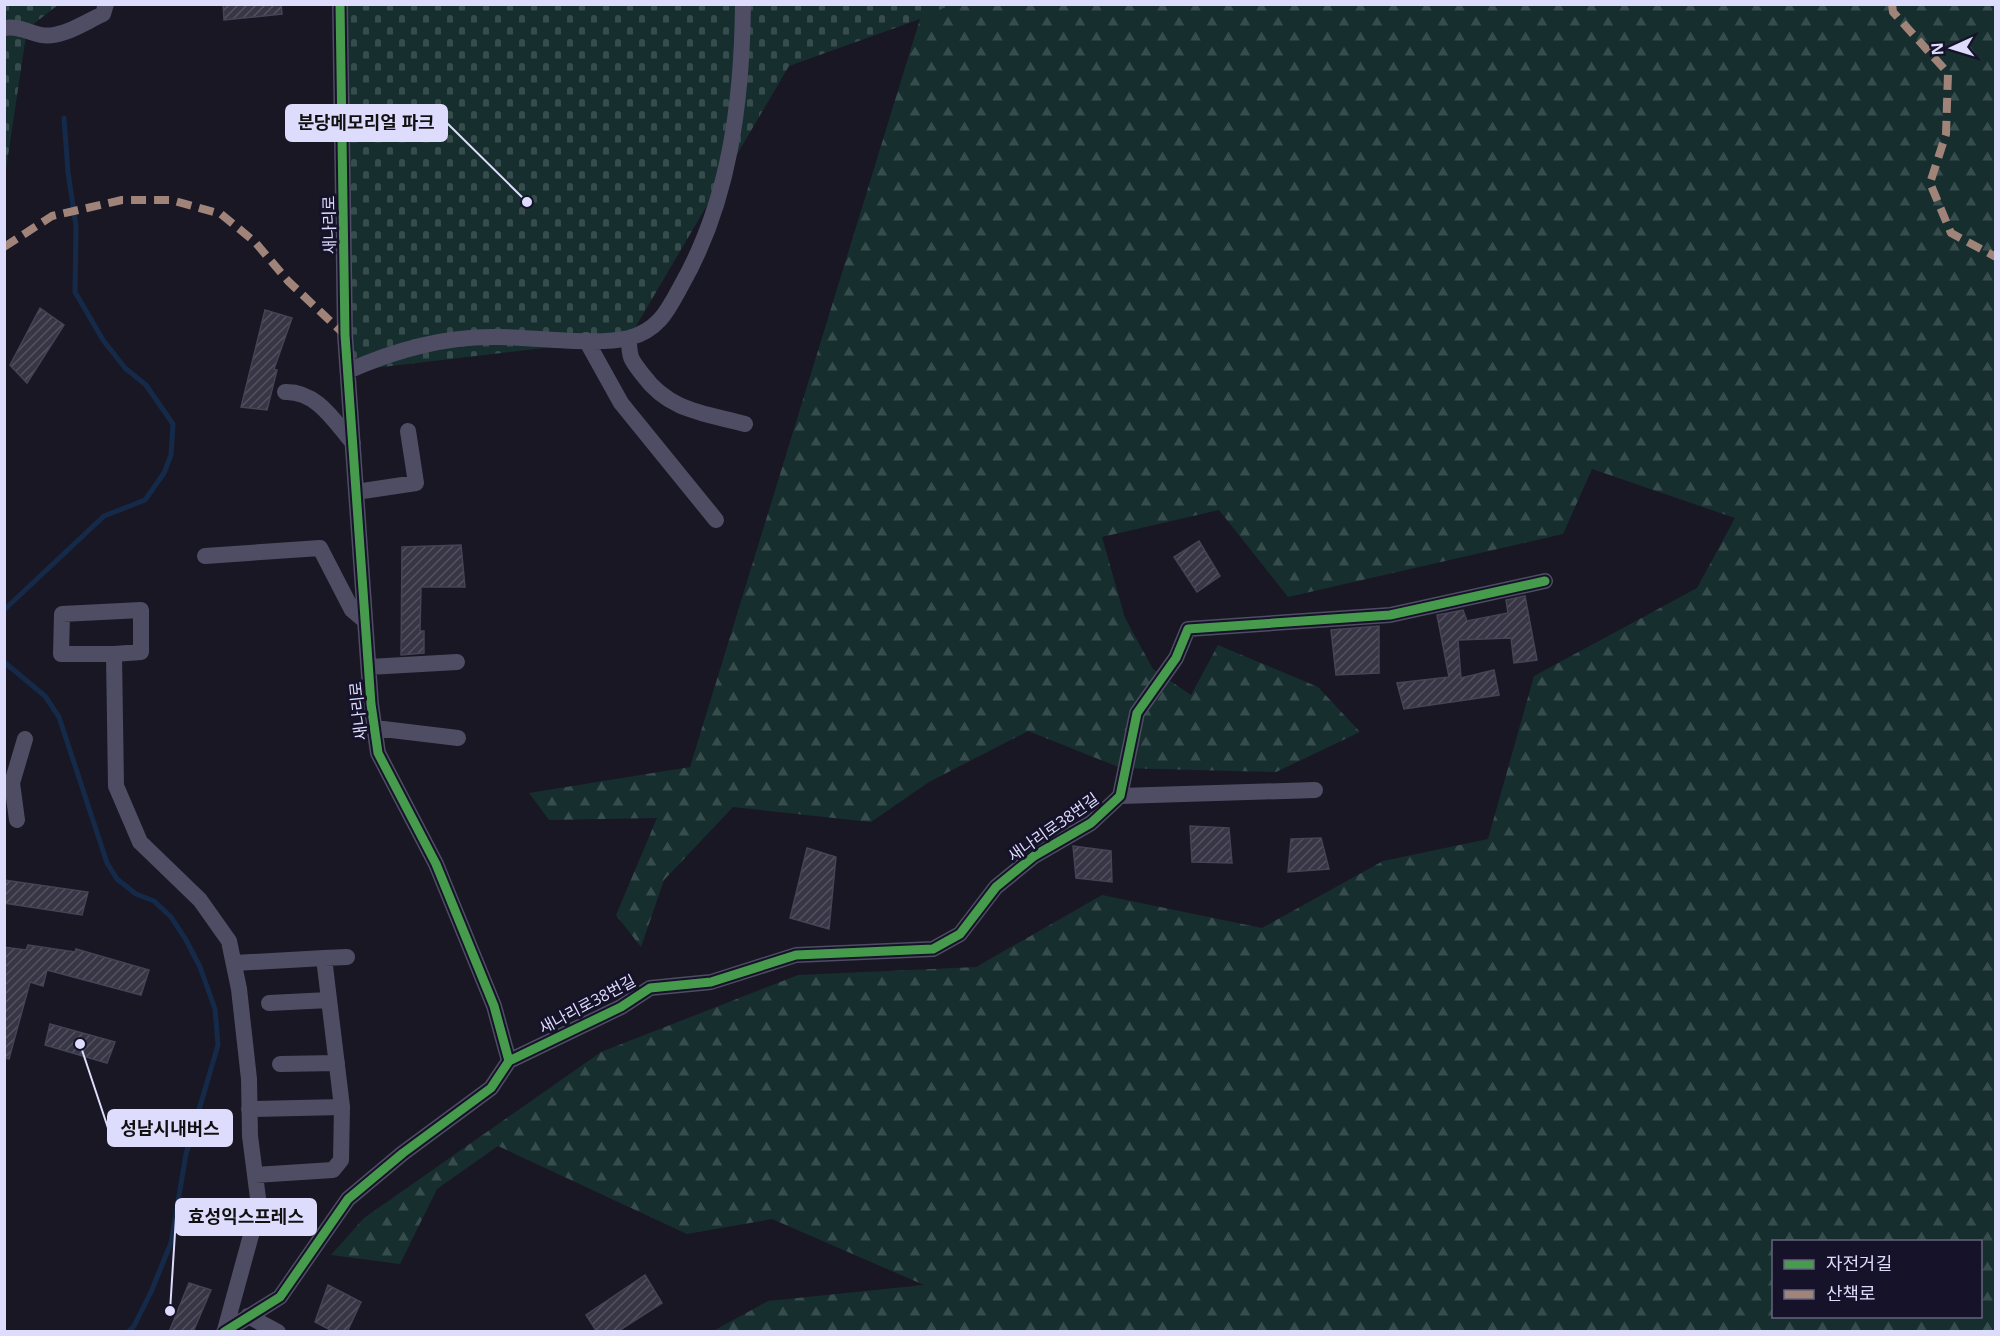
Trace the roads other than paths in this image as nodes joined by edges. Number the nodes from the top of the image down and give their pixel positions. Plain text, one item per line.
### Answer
1 (106, 4) edge
2 (340, 4) edge
3 (743, 4) edge
4 (4, 28) edge
5 (629, 338) junction
6 (586, 340) junction
7 (348, 371) junction
8 (285, 392) dead end
9 (744, 424) dead end
10 (408, 431) dead end
11 (353, 443) junction
12 (356, 492) junction
13 (716, 520) dead end
14 (205, 556) dead end
15 (1545, 581) dead end
16 (365, 621) junction
17 (114, 654) junction
18 (456, 662) dead end
19 (369, 667) junction
20 (375, 728) junction
21 (458, 738) dead end
22 (26, 739) dead end
23 (8, 783) edge
24 (1315, 790) dead end
25 (1120, 796) junction
26 (17, 820) dead end
27 (347, 957) dead end
28 (324, 958) junction
29 (234, 963) junction
30 (329, 1000) junction
31 (269, 1003) dead end
32 (509, 1061) junction
33 (337, 1063) junction
34 (280, 1064) dead end
35 (342, 1107) junction
36 (249, 1109) junction
37 (255, 1175) junction
38 (248, 1316) junction
39 (225, 1331) edge
40 (278, 1332) edge

1 - 4 street
2 - 7 street, 새나리로
3 - 5 street
5 - 6 street
5 - 9 street
6 - 7 street
6 - 13 street
7 - 11 street, 새나리로
8 - 11 street
10 - 12 street
11 - 12 street, 새나리로
12 - 16 street, 새나리로
14 - 16 street
15 - 25 street, 새나리로38번길
16 - 19 street, 새나리로
17 - 17 street
17 - 29 street
18 - 19 street
19 - 20 street, 새나리로
20 - 21 street
20 - 32 street, 새나리로
22 - 23 street
23 - 26 street
24 - 25 street, 새나리로38번길
25 - 32 street, 새나리로38번길
27 - 28 street
28 - 29 street
28 - 30 street
29 - 36 street
30 - 31 street
30 - 33 street
32 - 38 street
33 - 34 street
33 - 35 street
35 - 36 street
35 - 37 street
36 - 37 street
37 - 39 street
38 - 39 street
38 - 40 street

